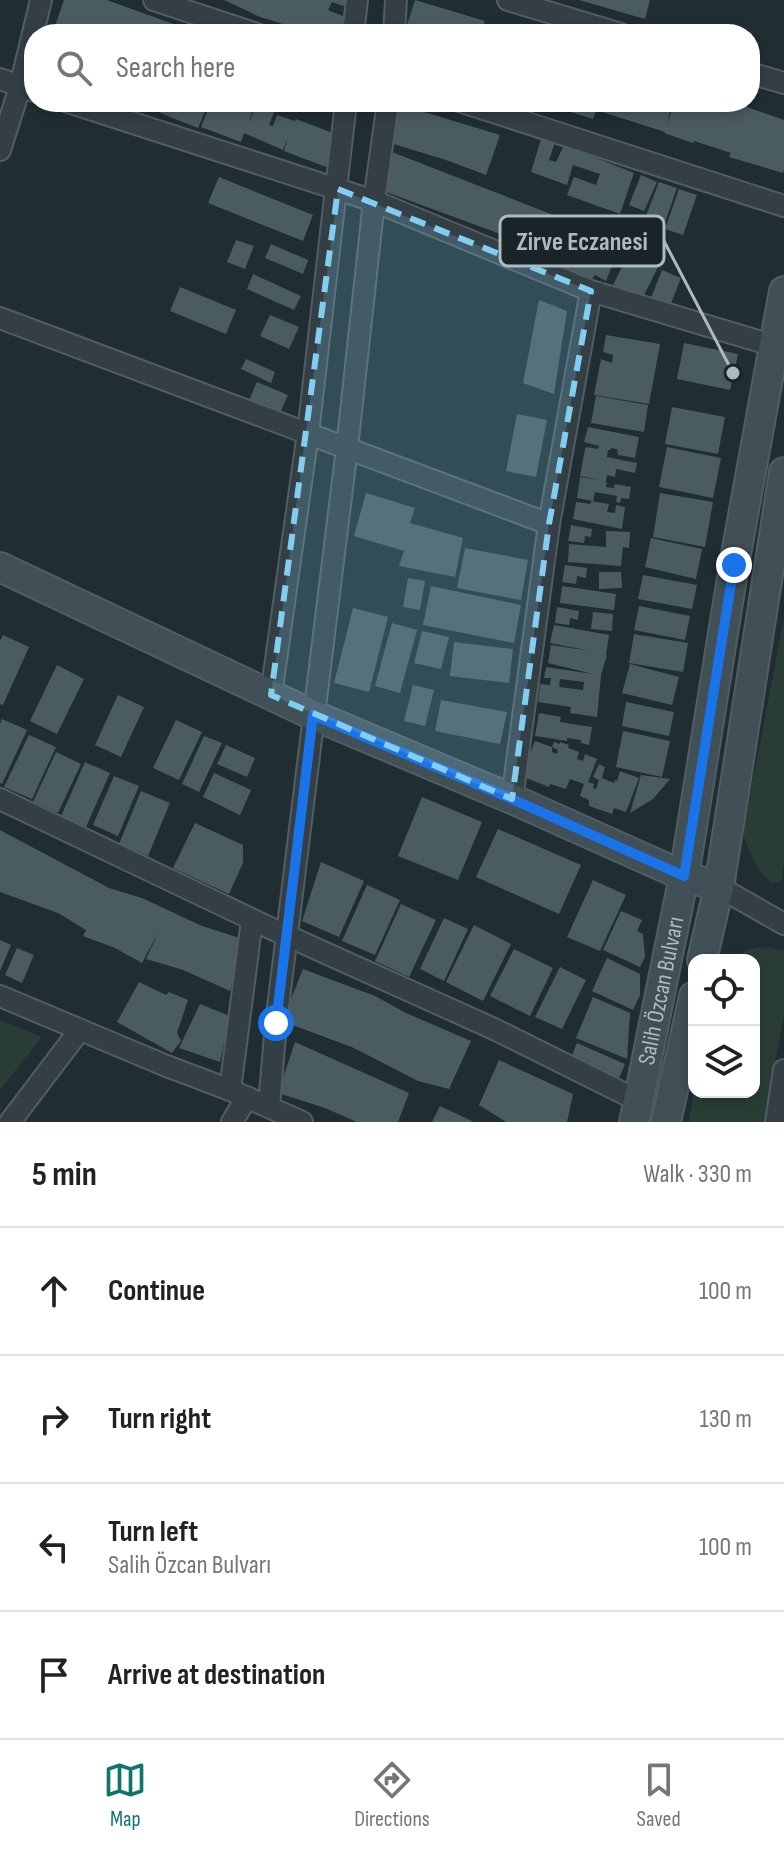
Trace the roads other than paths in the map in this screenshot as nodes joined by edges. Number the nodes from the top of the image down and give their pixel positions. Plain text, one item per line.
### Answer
1 (41, 0) edge
2 (154, 0) edge
3 (357, 0) edge
4 (396, 0) edge
5 (508, 0) edge
6 (37, 24) edge
7 (227, 24) edge
8 (354, 24) edge
9 (395, 24) edge
10 (588, 24) edge
11 (760, 76) edge
12 (0, 79) edge
13 (784, 83) edge
14 (24, 88) edge
15 (24, 96) edge
16 (99, 112) edge
17 (345, 112) edge
18 (387, 112) edge
19 (493, 112) edge
20 (0, 150) edge
21 (338, 189) junction
22 (374, 201) junction
23 (784, 206) edge
24 (591, 291) junction
25 (784, 291) edge
26 (0, 318) edge
27 (775, 346) junction
28 (308, 433) junction
29 (347, 448) junction
30 (784, 472) edge
31 (549, 524) junction
32 (0, 567) edge
33 (775, 587) edge
34 (271, 695) junction
35 (313, 715) junction
36 (0, 799) edge
37 (512, 799) junction
38 (684, 876) junction
39 (719, 887) junction
40 (252, 920) junction
41 (784, 924) edge
42 (286, 936) junction
43 (703, 954) edge
44 (0, 996) edge
45 (688, 1023) edge
46 (79, 1031) junction
47 (784, 1070) edge
48 (238, 1093) junction
49 (269, 1106) junction
50 (637, 1111) edge
51 (779, 1113) edge
52 (10, 1122) edge
53 (232, 1122) edge
54 (302, 1122) edge
55 (666, 1122) edge

1 - 6 street
2 - 7 street
3 - 8 street
4 - 9 street
5 - 10 street
11 - 13 street
12 - 14 street
15 - 20 street
16 - 21 street
17 - 21 street
18 - 22 street
19 - 23 street
21 - 22 street
21 - 28 street
22 - 24 street
22 - 29 street
24 - 27 street
24 - 31 street
25 - 27 main road, Salih Özcan Bulvarı
26 - 28 street
27 - 38 main road, Salih Özcan Bulvarı
28 - 29 street
28 - 34 street
29 - 31 street
29 - 35 street
30 - 33 main road, Salih Özcan Bulvarı
31 - 37 street
32 - 34 main road
33 - 39 main road, Salih Özcan Bulvarı
34 - 35 main road
35 - 37 main road
35 - 42 street
36 - 40 street
37 - 38 main road
38 - 39 main road
38 - 50 main road, Salih Özcan Bulvarı
39 - 41 street
39 - 43 main road, Salih Özcan Bulvarı
40 - 42 street
40 - 48 street
42 - 49 street
42 - 50 street
44 - 46 street
45 - 55 main road, Salih Özcan Bulvarı
46 - 48 street
46 - 52 street
47 - 51 street
48 - 49 street
48 - 53 street
49 - 54 street

